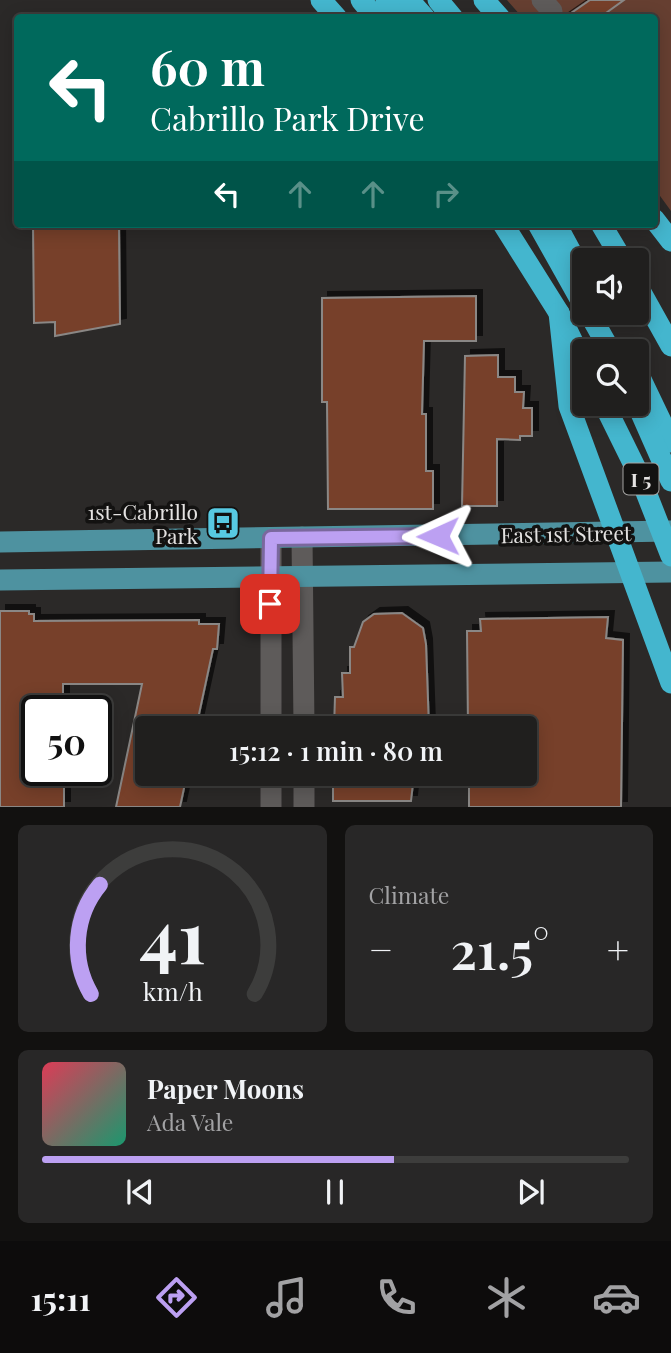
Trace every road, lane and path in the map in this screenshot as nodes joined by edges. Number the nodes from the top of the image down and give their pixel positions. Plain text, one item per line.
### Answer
1 (321, 0) edge
2 (361, 0) edge
3 (386, 0) edge
4 (409, 0) edge
5 (438, 0) edge
6 (484, 0) edge
7 (333, 14) edge
8 (373, 14) edge
9 (397, 14) edge
10 (421, 14) edge
11 (450, 14) edge
12 (496, 14) edge
13 (658, 224) edge
14 (506, 228) edge
15 (540, 228) edge
16 (558, 228) edge
17 (603, 228) edge
18 (671, 242) edge
19 (615, 248) edge
20 (572, 253) edge
21 (572, 285) edge
22 (649, 307) edge
23 (559, 313) junction
24 (572, 340) edge
25 (671, 346) edge
26 (649, 396) edge
27 (610, 416) edge
28 (642, 416) edge
29 (671, 442) edge
30 (671, 481) edge
31 (671, 531) edge
32 (302, 537) junction
33 (271, 538) junction
34 (0, 542) edge
35 (671, 556) edge
36 (671, 572) edge
37 (302, 576) junction
38 (271, 577) junction
39 (0, 580) edge
40 (671, 684) edge
41 (271, 716) edge
42 (304, 716) edge
43 (271, 786) edge
44 (304, 786) edge
45 (271, 807) edge
46 (304, 807) edge

1 - 7 highway
2 - 8 highway
3 - 9 highway
4 - 10 highway
5 - 11 highway
6 - 12 highway
13 - 18 highway
14 - 23 highway
15 - 21 highway
16 - 20 highway
17 - 19 highway
22 - 25 highway
23 - 24 highway
23 - 40 highway
26 - 29 highway
27 - 35 highway, I 5
28 - 30 highway
31 - 32 main road, East 1st Street
32 - 33 main road, East 1st Street
32 - 37 street
33 - 34 main road, East 1st Street
33 - 38 street
36 - 37 main road, East 1st Street
37 - 38 main road, East 1st Street
37 - 42 street
38 - 39 main road, East 1st Street
38 - 41 street
43 - 45 street
44 - 46 street

